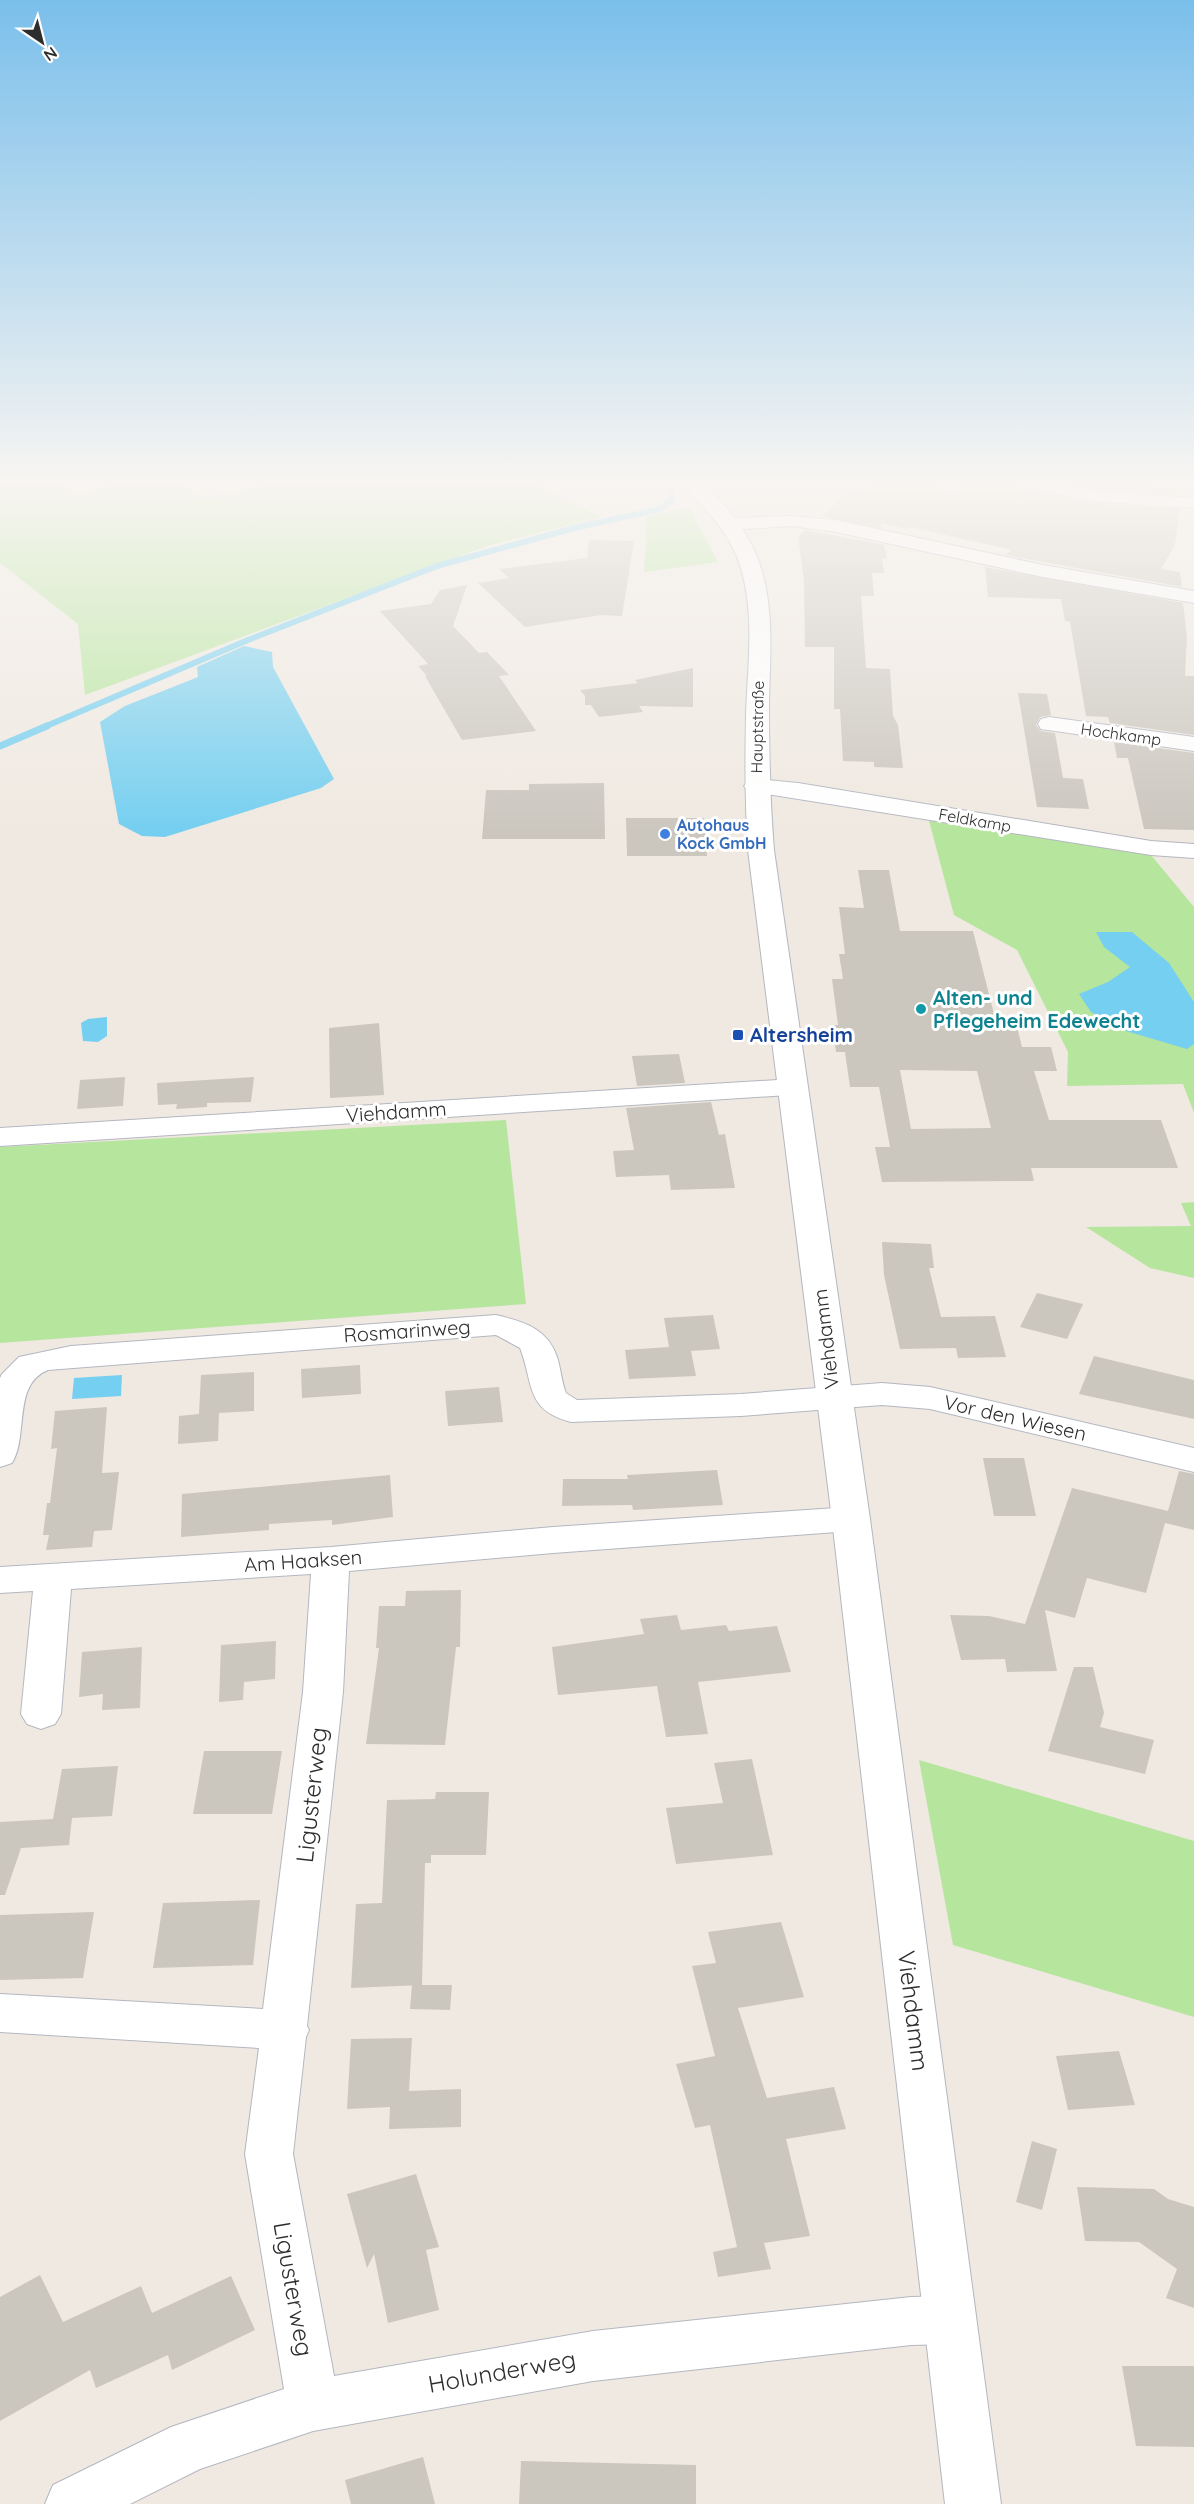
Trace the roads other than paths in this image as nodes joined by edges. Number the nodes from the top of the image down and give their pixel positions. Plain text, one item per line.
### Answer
1 (757, 598) edge
2 (1049, 724) dead end
3 (1194, 744) edge
4 (756, 786) junction
5 (761, 850) joint
6 (1194, 851) edge
7 (793, 1088) junction
8 (0, 1137) edge
9 (833, 1399) junction
10 (0, 1455) edge
11 (1194, 1461) edge
12 (851, 1519) junction
13 (331, 1560) junction
14 (53, 1577) junction
15 (0, 1580) edge
16 (41, 1714) dead end
17 (0, 2013) edge
18 (286, 2030) junction
19 (951, 2320) junction
20 (313, 2405) junction
21 (72, 2504) edge
22 (973, 2504) edge

1 - 4 main road, Hauptstraße
2 - 3 street, Hochkamp
4 - 5 main road, Hauptstraße
4 - 6 street, Feldkamp
5 - 7 main road, Viehdamm
7 - 8 street, Viehdamm
7 - 9 main road, Viehdamm
9 - 10 street, Rosmarinweg
9 - 11 street, Vor den Wiesen
9 - 12 main road, Viehdamm
12 - 13 street, Am Haaksen
12 - 19 main road, Viehdamm
13 - 14 street, Am Haaksen
13 - 18 street, Ligusterweg
14 - 15 street, Am Haaksen
14 - 16 street
17 - 18 street
18 - 20 street, Ligusterweg
19 - 20 street, Holunderweg
19 - 22 main road, Viehdamm
20 - 21 street, Holunderweg

